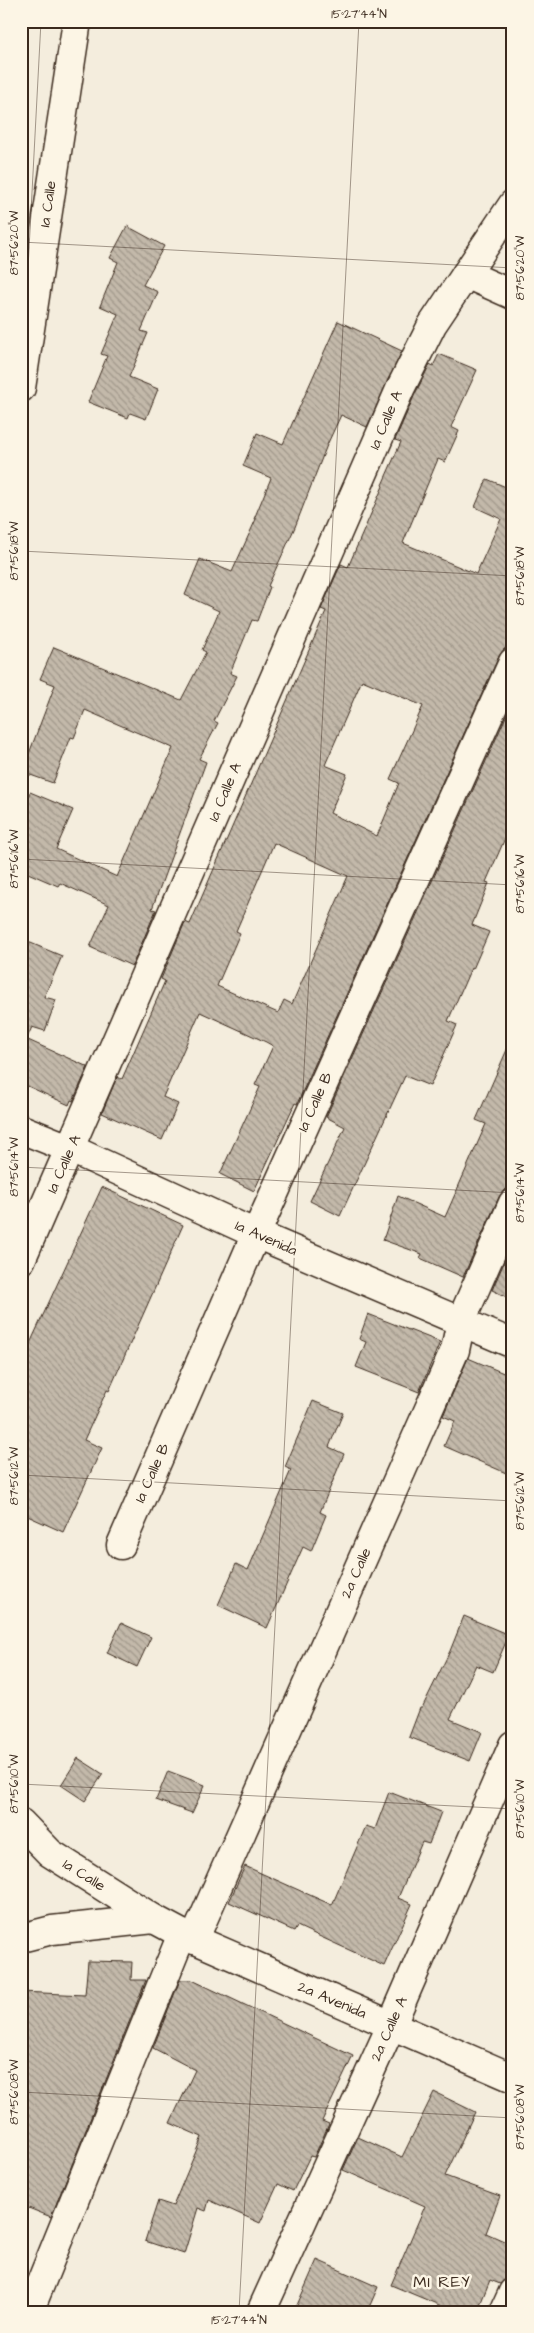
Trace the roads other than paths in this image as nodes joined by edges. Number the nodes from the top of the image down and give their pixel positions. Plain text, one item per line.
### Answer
1 (77, 21) edge
2 (513, 204) edge
3 (466, 274) junction
4 (513, 295) edge
5 (21, 388) edge
6 (513, 662) edge
7 (21, 1129) edge
8 (71, 1149) junction
9 (513, 1203) edge
10 (256, 1234) junction
11 (21, 1260) edge
12 (461, 1321) junction
13 (513, 1344) edge
14 (121, 1545) dead end
15 (513, 1745) edge
16 (21, 1823) edge
17 (154, 1919) junction
18 (188, 1937) junction
19 (21, 1938) edge
20 (391, 2026) junction
21 (513, 2078) edge
22 (513, 2292) edge
23 (29, 2312) edge
24 (261, 2312) edge
25 (504, 2312) edge

1 - 5 street, 1a Calle
2 - 3 street, 1a Calle A
3 - 4 street
3 - 8 street, 1a Calle A
6 - 10 street, 1a Calle B
7 - 8 street, 1a Avenida
8 - 10 street, 1a Avenida
8 - 11 street, 1a Calle A
9 - 12 street, 2a Calle
10 - 12 street, 1a Avenida
10 - 14 street, 1a Calle B
12 - 13 street, 1a Avenida
12 - 18 street, 2a Calle
15 - 20 street, 2a Calle A
16 - 17 street, 1a Calle
17 - 18 street, 2a Avenida
17 - 19 street
18 - 20 street, 2a Avenida
18 - 23 street, 2a Calle
20 - 21 street, 2a Avenida
20 - 24 street, 2a Calle A
22 - 25 street

